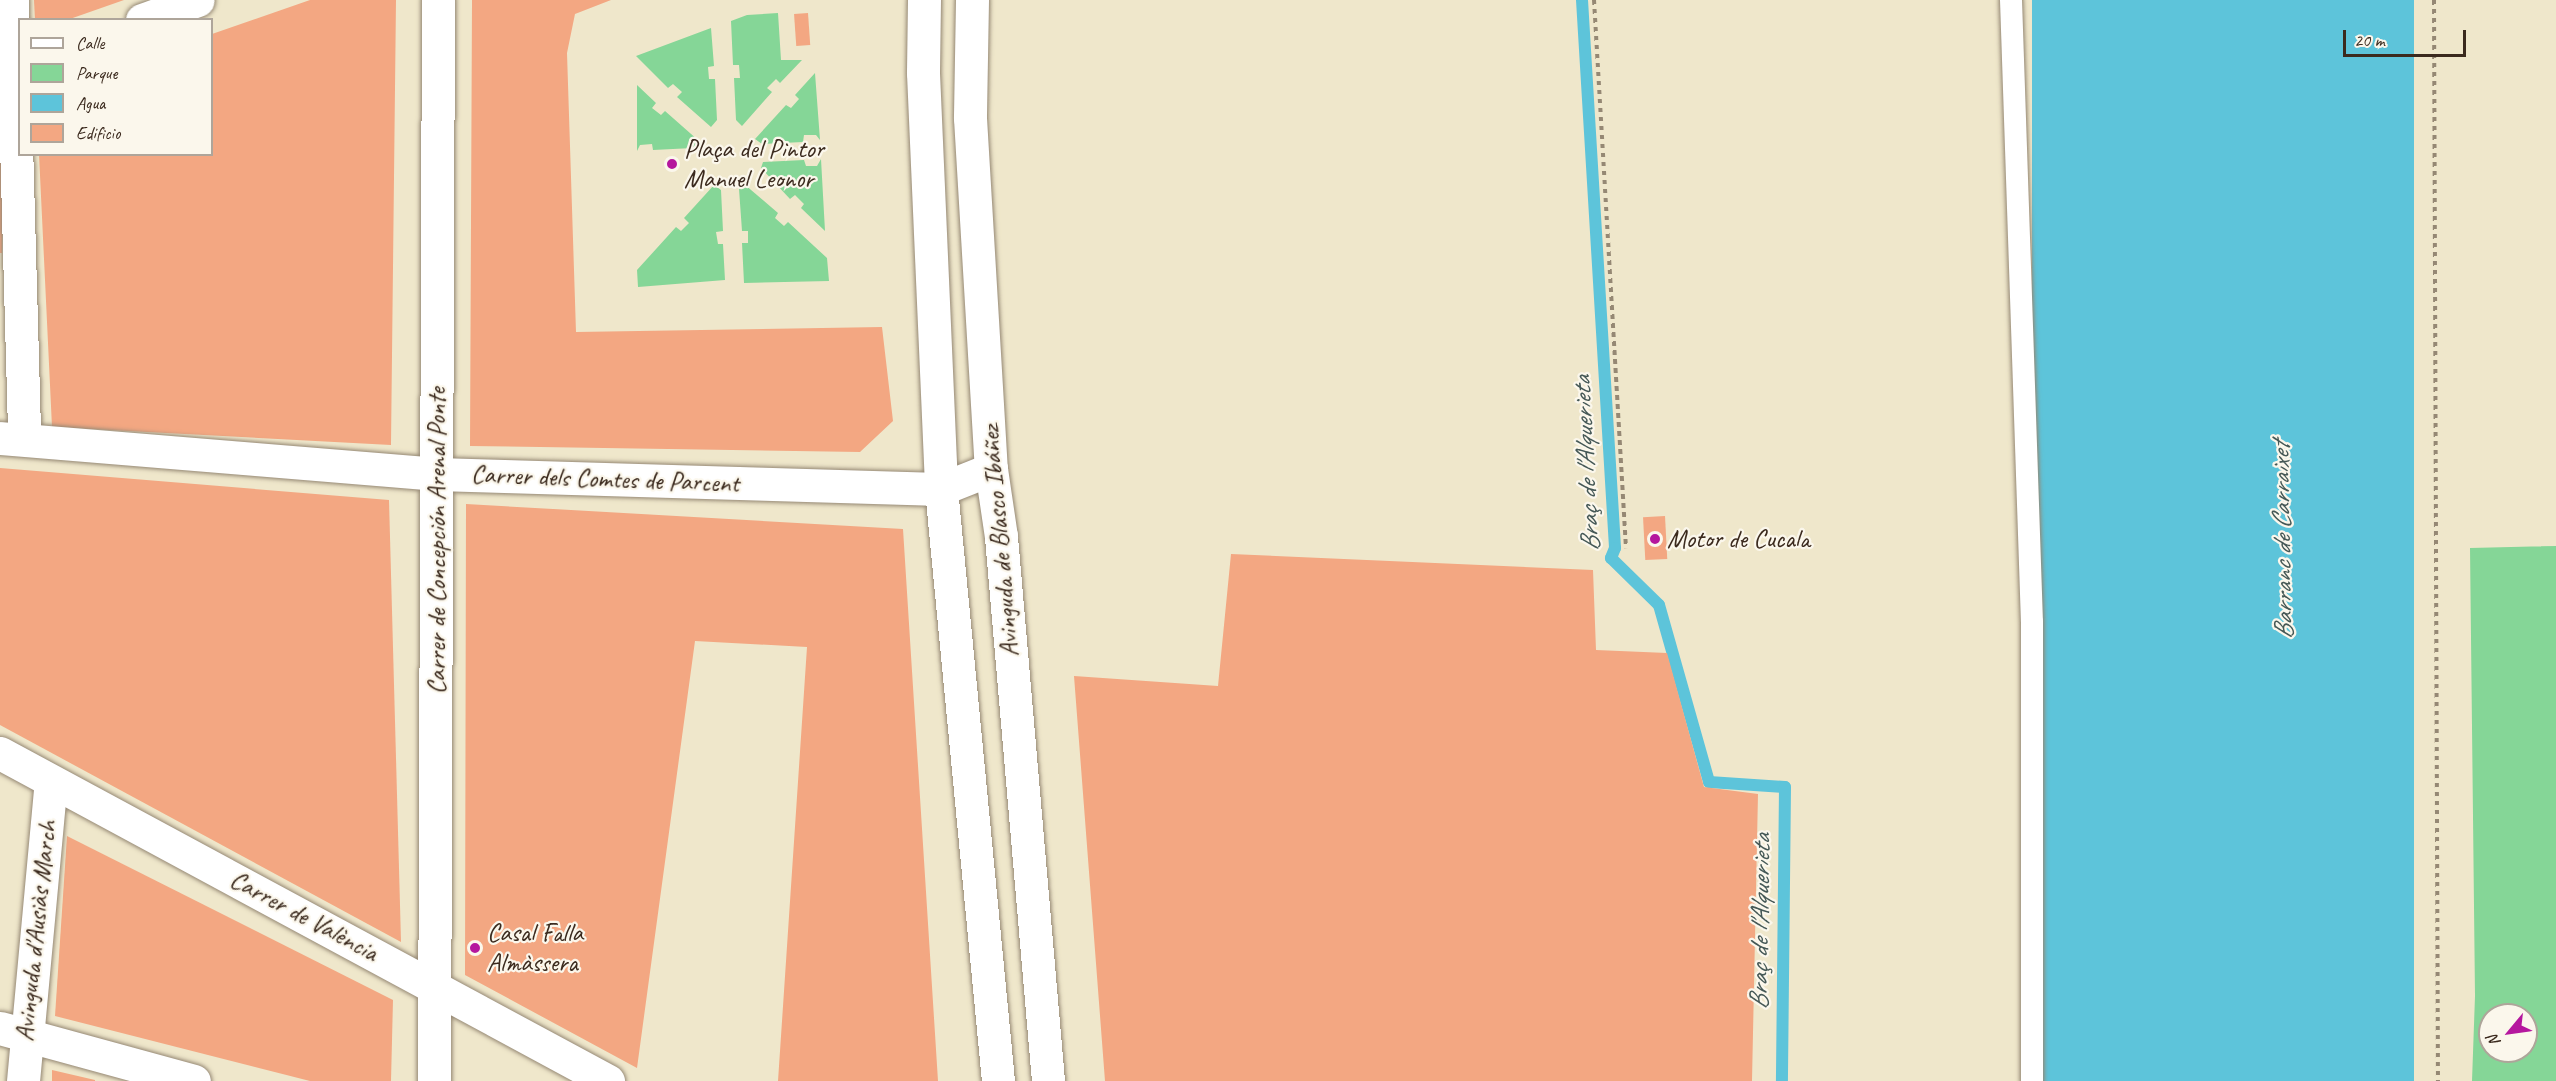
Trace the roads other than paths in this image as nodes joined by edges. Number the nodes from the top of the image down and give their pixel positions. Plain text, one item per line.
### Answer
1 (12, 0) edge
2 (198, 0) edge
3 (438, 0) edge
4 (924, 0) edge
5 (972, 0) edge
6 (2011, 0) edge
7 (148, 18) edge
8 (11, 65) edge
9 (12, 438) edge
10 (991, 469) junction
11 (437, 474) junction
12 (941, 489) junction
13 (0, 753) edge
14 (51, 781) junction
15 (436, 987) junction
16 (12, 1032) edge
17 (23, 1081) edge
18 (194, 1081) edge
19 (434, 1081) edge
20 (608, 1081) edge
21 (998, 1081) edge
22 (1048, 1081) edge
23 (2032, 1081) edge

1 - 8 street
2 - 7 street
3 - 11 street, Carrer de Concepción Arenal Ponte
4 - 12 street, Avinguda de Blasco Ibáñez
5 - 10 street, Avinguda de Blasco Ibáñez
6 - 23 lane
8 - 9 street
9 - 11 street, Carrer dels Comtes de Parcent
10 - 12 street, Carrer dels Comtes de Parcent
10 - 22 street, Avinguda de Blasco Ibáñez
11 - 12 street, Carrer dels Comtes de Parcent
11 - 15 street, Carrer de Concepción Arenal Ponte
12 - 21 street, Avinguda de Blasco Ibáñez
13 - 14 street, Carrer de València
14 - 15 street, Carrer de València
14 - 16 street, Avinguda d'Ausiàs March
15 - 19 street, Carrer de Concepción Arenal Ponte
15 - 20 street, Carrer de València
16 - 17 street, Avinguda d'Ausiàs March
16 - 18 street

